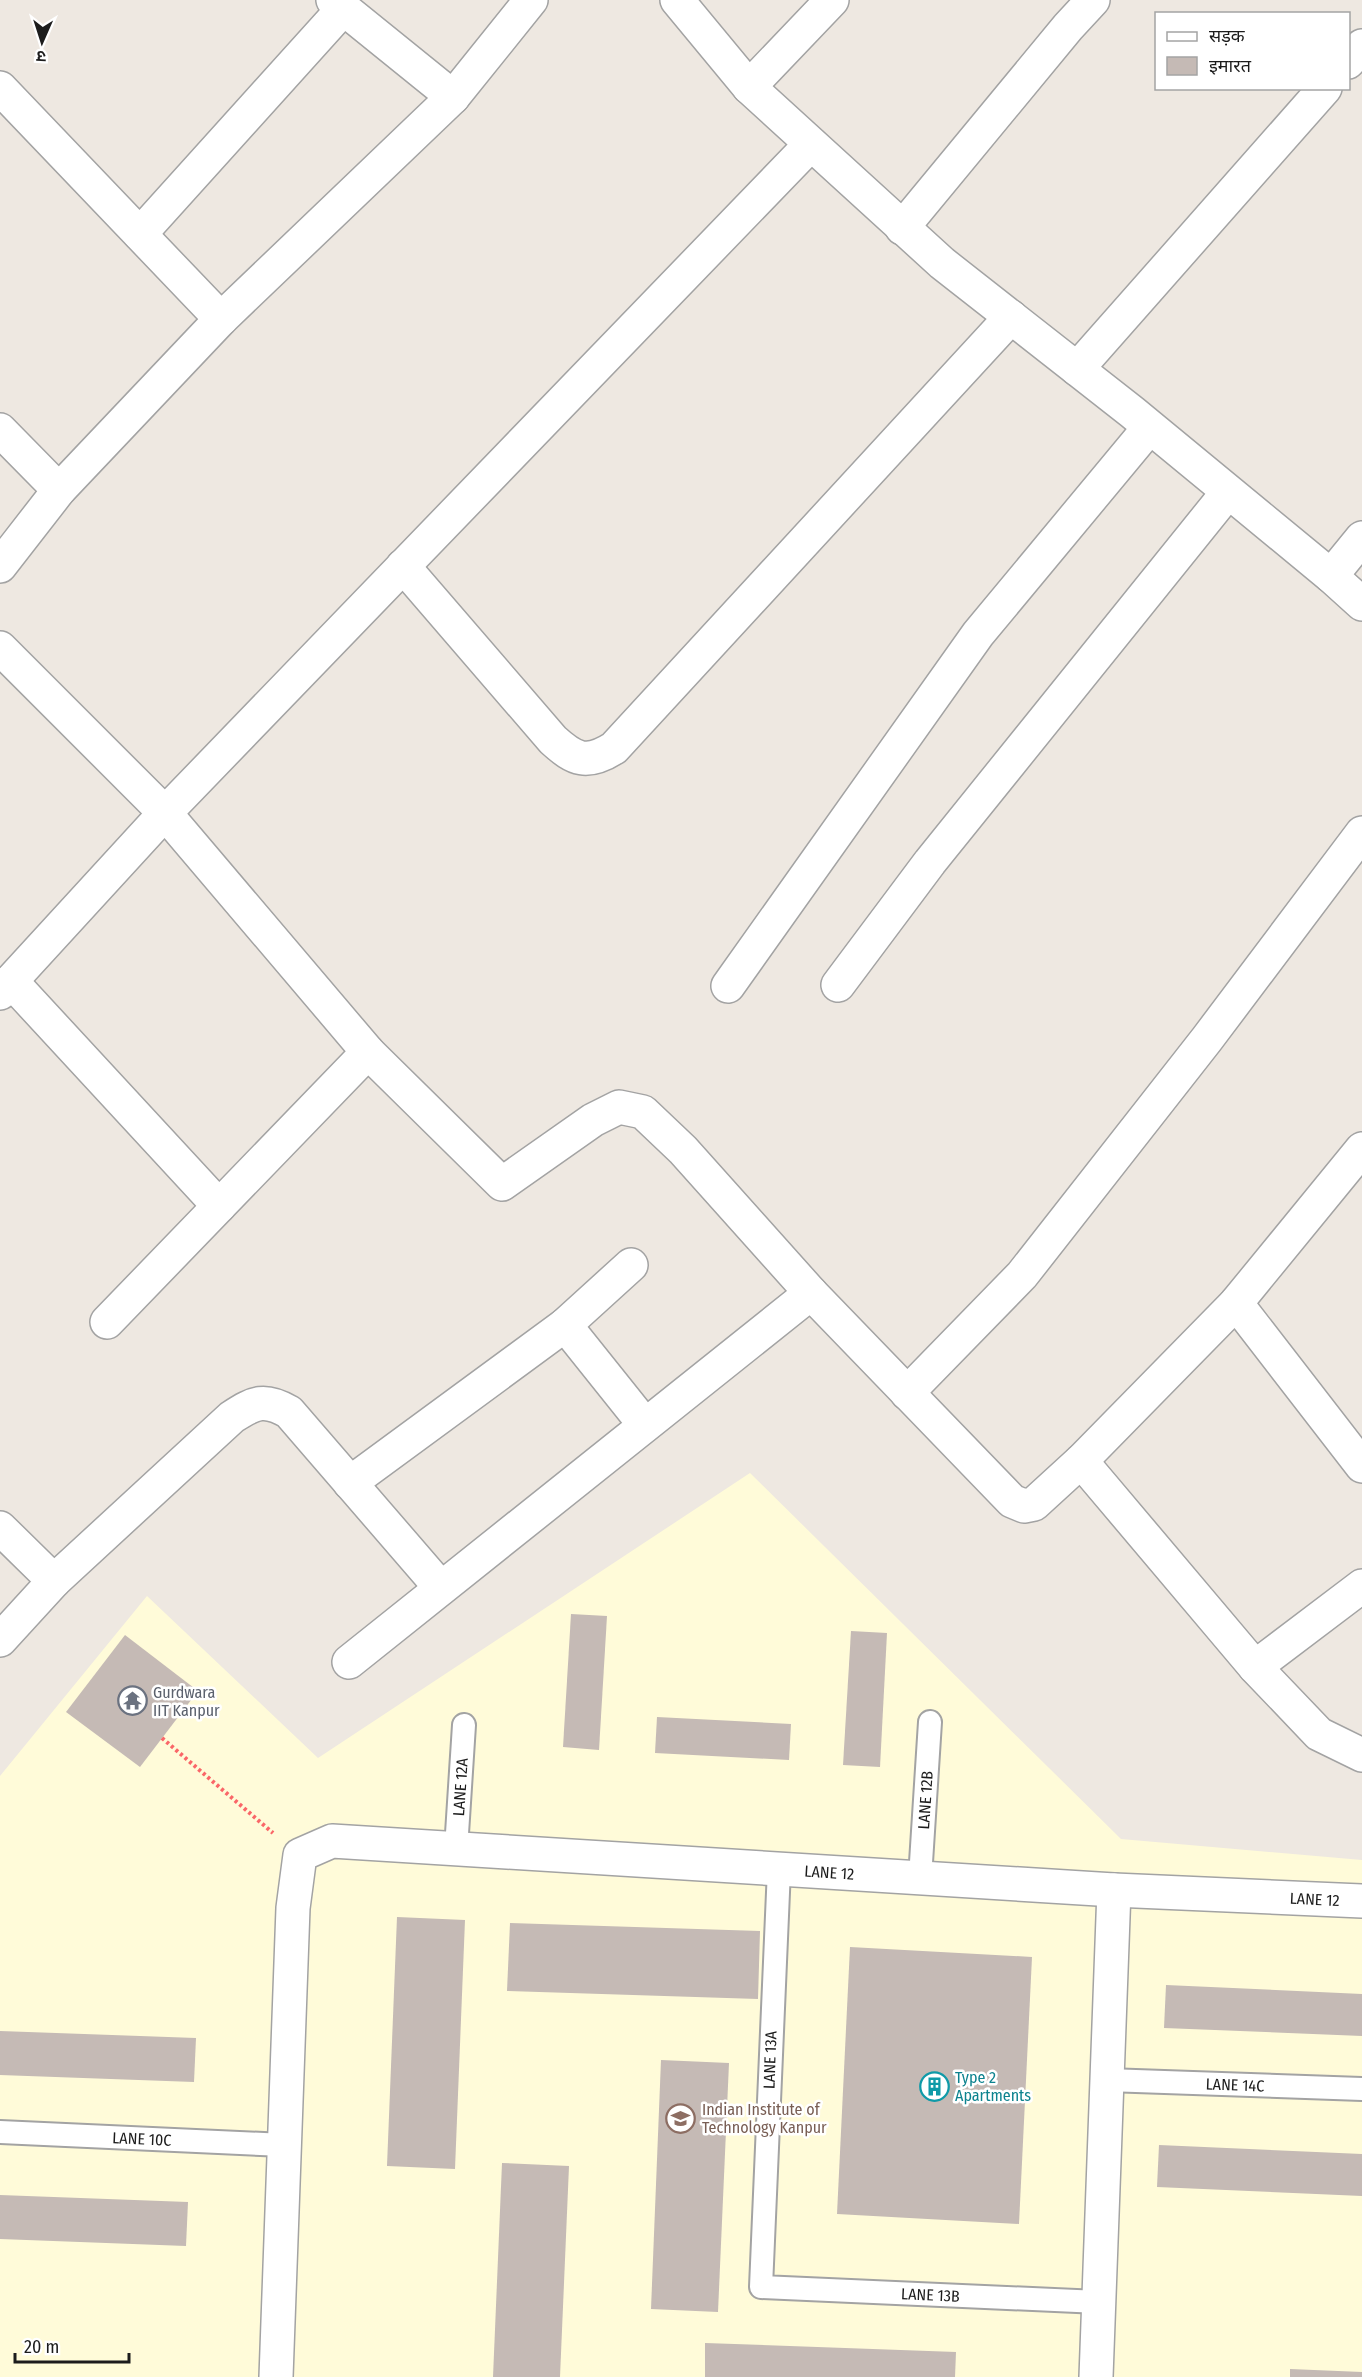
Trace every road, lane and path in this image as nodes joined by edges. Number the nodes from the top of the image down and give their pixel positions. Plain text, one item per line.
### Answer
1 (531, 0) edge
2 (677, 0) edge
3 (832, 0) edge
4 (1093, 0) edge
5 (338, 5) edge
6 (1362, 46) edge
7 (1350, 60) edge
8 (749, 87) junction
9 (0, 88) edge
10 (1323, 90) edge
11 (453, 97) junction
12 (811, 144) junction
13 (902, 228) junction
14 (140, 234) junction
15 (1011, 317) junction
16 (221, 319) junction
17 (1077, 369) junction
18 (1149, 428) junction
19 (0, 430) edge
20 (59, 490) junction
21 (1228, 492) junction
22 (1362, 538) edge
23 (0, 566) edge
24 (403, 566) junction
25 (1331, 576) junction
26 (1362, 604) edge
27 (0, 648) edge
28 (165, 813) junction
29 (1362, 834) edge
30 (838, 985) dead end
31 (728, 986) dead end
32 (6, 987) edge
33 (368, 1052) junction
34 (1362, 1149) edge
35 (219, 1206) junction
36 (631, 1265) dead end
37 (811, 1293) junction
38 (1236, 1303) junction
39 (106, 1322) dead end
40 (565, 1325) junction
41 (907, 1393) junction
42 (645, 1425) junction
43 (1081, 1461) junction
44 (1362, 1466) edge
45 (350, 1483) junction
46 (0, 1528) edge
47 (54, 1581) junction
48 (1362, 1586) edge
49 (441, 1588) junction
50 (0, 1640) edge
51 (349, 1662) dead end
52 (1255, 1667) junction
53 (930, 1722) dead end
54 (464, 1725) dead end
55 (162, 1738) dead end
56 (1362, 1755) edge
57 (456, 1849) junction
58 (300, 1855) junction
59 (779, 1869) junction
60 (920, 1878) junction
61 (1114, 1890) junction
62 (1362, 1901) edge
63 (1107, 2080) junction
64 (1362, 2090) edge
65 (0, 2132) edge
66 (284, 2145) junction
67 (761, 2287) joint
68 (1099, 2302) junction
69 (276, 2377) edge
70 (1096, 2377) edge

1 - 11 street
2 - 8 street
3 - 8 street
4 - 13 street
5 - 11 street
5 - 14 street
6 - 7 street
8 - 12 street
9 - 14 street
10 - 17 street
11 - 16 street
12 - 13 street
12 - 24 street
13 - 15 street
14 - 16 street
15 - 17 street
15 - 24 street
16 - 20 street
17 - 18 street
18 - 21 street
18 - 31 street
19 - 20 street
20 - 23 street
21 - 25 street
21 - 30 street
22 - 25 street
24 - 28 street
25 - 26 street
27 - 28 street
28 - 32 street
28 - 33 street
29 - 41 street
32 - 35 street
33 - 35 street
33 - 37 street
34 - 38 street
35 - 39 street
36 - 40 street
37 - 41 street
37 - 42 street
38 - 43 street
38 - 44 street
40 - 42 street
40 - 45 street
41 - 43 street
42 - 49 street
43 - 52 street
45 - 47 street
45 - 49 street
46 - 47 street
47 - 50 street
48 - 52 street
49 - 51 street
52 - 56 street
53 - 60 lane, LANE 12B
54 - 57 lane, LANE 12A
55 - 58 path
57 - 58 street, LANE 12
57 - 59 street, LANE 12
58 - 66 street
59 - 60 street, LANE 12
59 - 67 lane, LANE 13A
60 - 61 street, LANE 12
61 - 62 street, LANE 12
61 - 63 street
63 - 64 lane, LANE 14C
63 - 68 street
65 - 66 lane, LANE 10C
66 - 69 street
67 - 68 lane, LANE 13B
68 - 70 street

